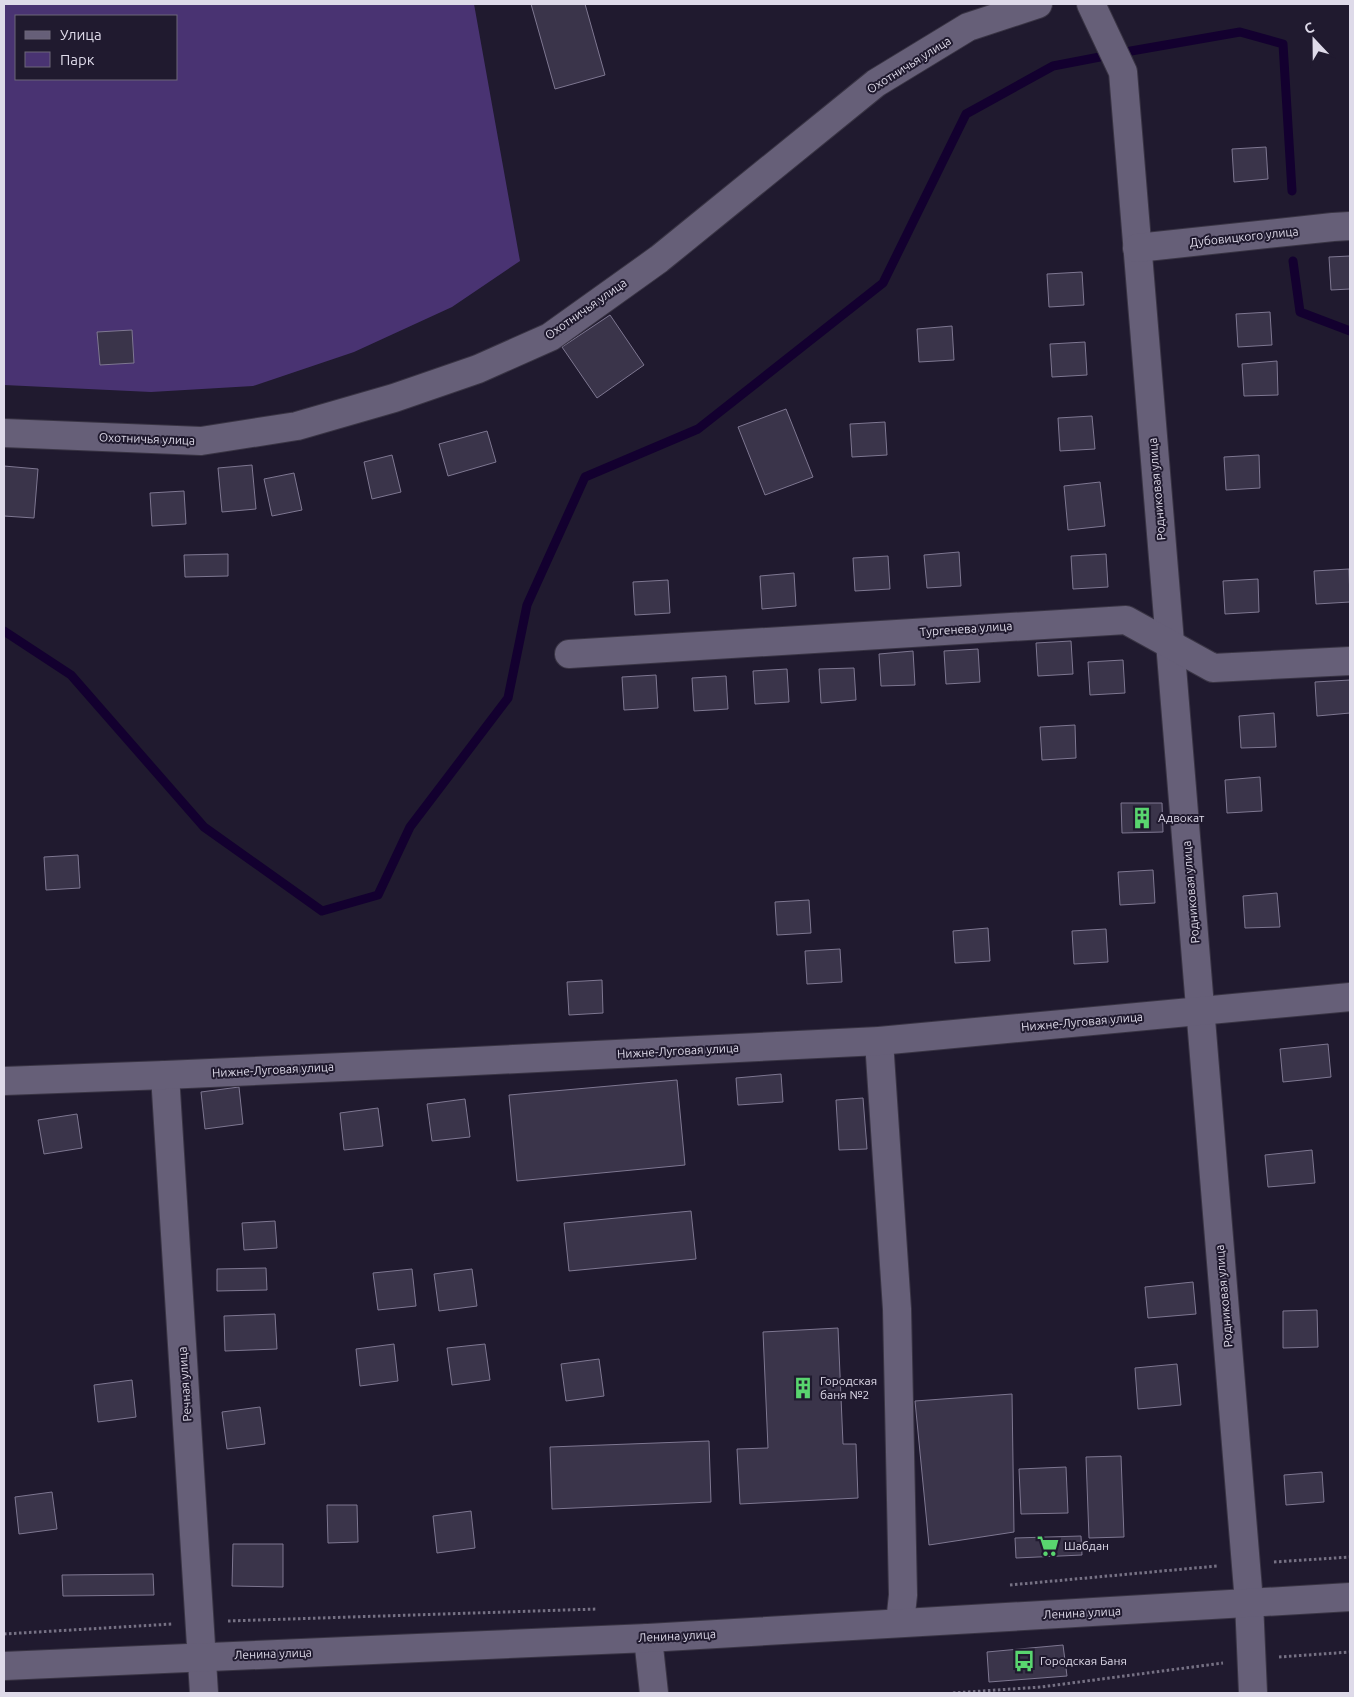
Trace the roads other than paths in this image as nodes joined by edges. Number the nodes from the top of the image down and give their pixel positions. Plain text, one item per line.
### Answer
1 (1038, 4) edge
2 (1092, 4) edge
3 (1350, 226) edge
4 (1137, 248) junction
5 (4, 433) edge
6 (1170, 644) junction
7 (568, 654) dead end
8 (1350, 661) edge
9 (1350, 997) edge
10 (1201, 1010) junction
11 (879, 1041) junction
12 (165, 1075) junction
13 (4, 1081) edge
14 (1350, 1597) edge
15 (1249, 1602) junction
16 (900, 1624) junction
17 (648, 1638) junction
18 (202, 1657) junction
19 (4, 1666) edge
20 (204, 1693) edge
21 (654, 1693) edge
22 (1253, 1693) edge

1 - 5 street, Охотничья улица
2 - 4 street, Родниковая улица
3 - 4 street, Дубовицкого улица
4 - 6 street, Родниковая улица
6 - 7 street, Тургенева улица
6 - 8 street, Тургенева улица
6 - 10 street, Родниковая улица
9 - 10 street, Нижне-Луговая улица
10 - 11 street, Нижне-Луговая улица
10 - 15 street, Родниковая улица
11 - 12 street, Нижне-Луговая улица
11 - 16 street
12 - 13 street, Нижне-Луговая улица
12 - 18 street, Речная улица
14 - 15 street, Ленина улица
15 - 16 street, Ленина улица
15 - 22 street, Родниковая улица
16 - 17 street, Ленина улица
17 - 18 street, Ленина улица
17 - 21 street
18 - 19 street, Ленина улица
18 - 20 street, Речная улица

